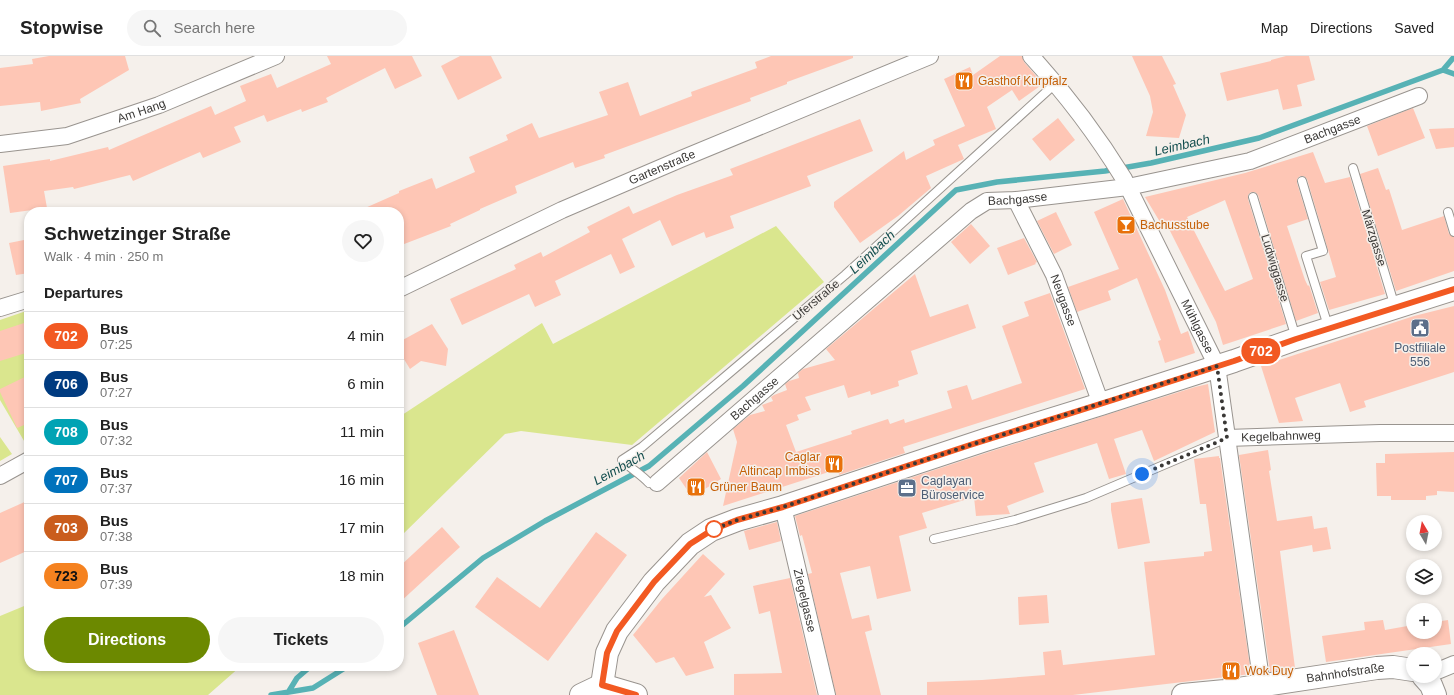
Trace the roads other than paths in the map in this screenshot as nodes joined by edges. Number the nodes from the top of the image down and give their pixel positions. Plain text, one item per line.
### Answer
1 (276, 56) edge
2 (930, 56) edge
3 (1031, 56) edge
4 (1056, 83) junction
5 (1419, 96) dead end
6 (0, 144) edge
7 (1352, 168) dead end
8 (1302, 182) dead end
9 (1126, 183) junction
10 (1254, 197) dead end
11 (1016, 200) junction
12 (1448, 212) dead end
13 (1454, 232) edge
14 (404, 287) edge
15 (1454, 289) edge
16 (24, 301) edge
17 (0, 308) edge
18 (1395, 308) junction
19 (1330, 329) junction
20 (1296, 339) junction
21 (1217, 366) junction
22 (1101, 404) junction
23 (1454, 433) edge
24 (1227, 438) junction
25 (24, 463) edge
26 (0, 476) edge
27 (650, 480) joint
28 (783, 507) junction
29 (934, 539) dead end
30 (1454, 664) edge
31 (1442, 668) edge
32 (1406, 670) edge
33 (1430, 683) edge
34 (1262, 686) junction
35 (603, 690) edge
36 (581, 695) edge
37 (636, 695) edge
38 (827, 695) edge
39 (1183, 695) edge
40 (1436, 695) edge

1 - 6 street, Am Hang
2 - 14 street, Gartenstraße
3 - 4 street, Mühlgasse
4 - 9 street, Mühlgasse
4 - 27 lane, Uferstraße
5 - 9 street, Bachgasse
7 - 18 lane, Märzgasse
8 - 19 lane
9 - 11 street, Bachgasse
9 - 21 street, Mühlgasse
10 - 20 lane, Ludwiggasse
11 - 22 street, Neugasse
11 - 27 street, Bachgasse
12 - 13 lane
15 - 18 street
16 - 17 street
18 - 19 street
19 - 20 street
20 - 21 street
21 - 22 street
21 - 24 street, Mühlgasse
22 - 28 street
23 - 24 street, Kegelbahnweg
24 - 29 lane, Kegelbahnweg
24 - 34 street, Mühlgasse
25 - 26 street
28 - 35 street
28 - 38 street, Ziegelgasse
30 - 31 street
32 - 34 street, Bahnhofstraße
33 - 40 street
34 - 39 street, Bahnhofstraße
35 - 36 street
35 - 37 street

